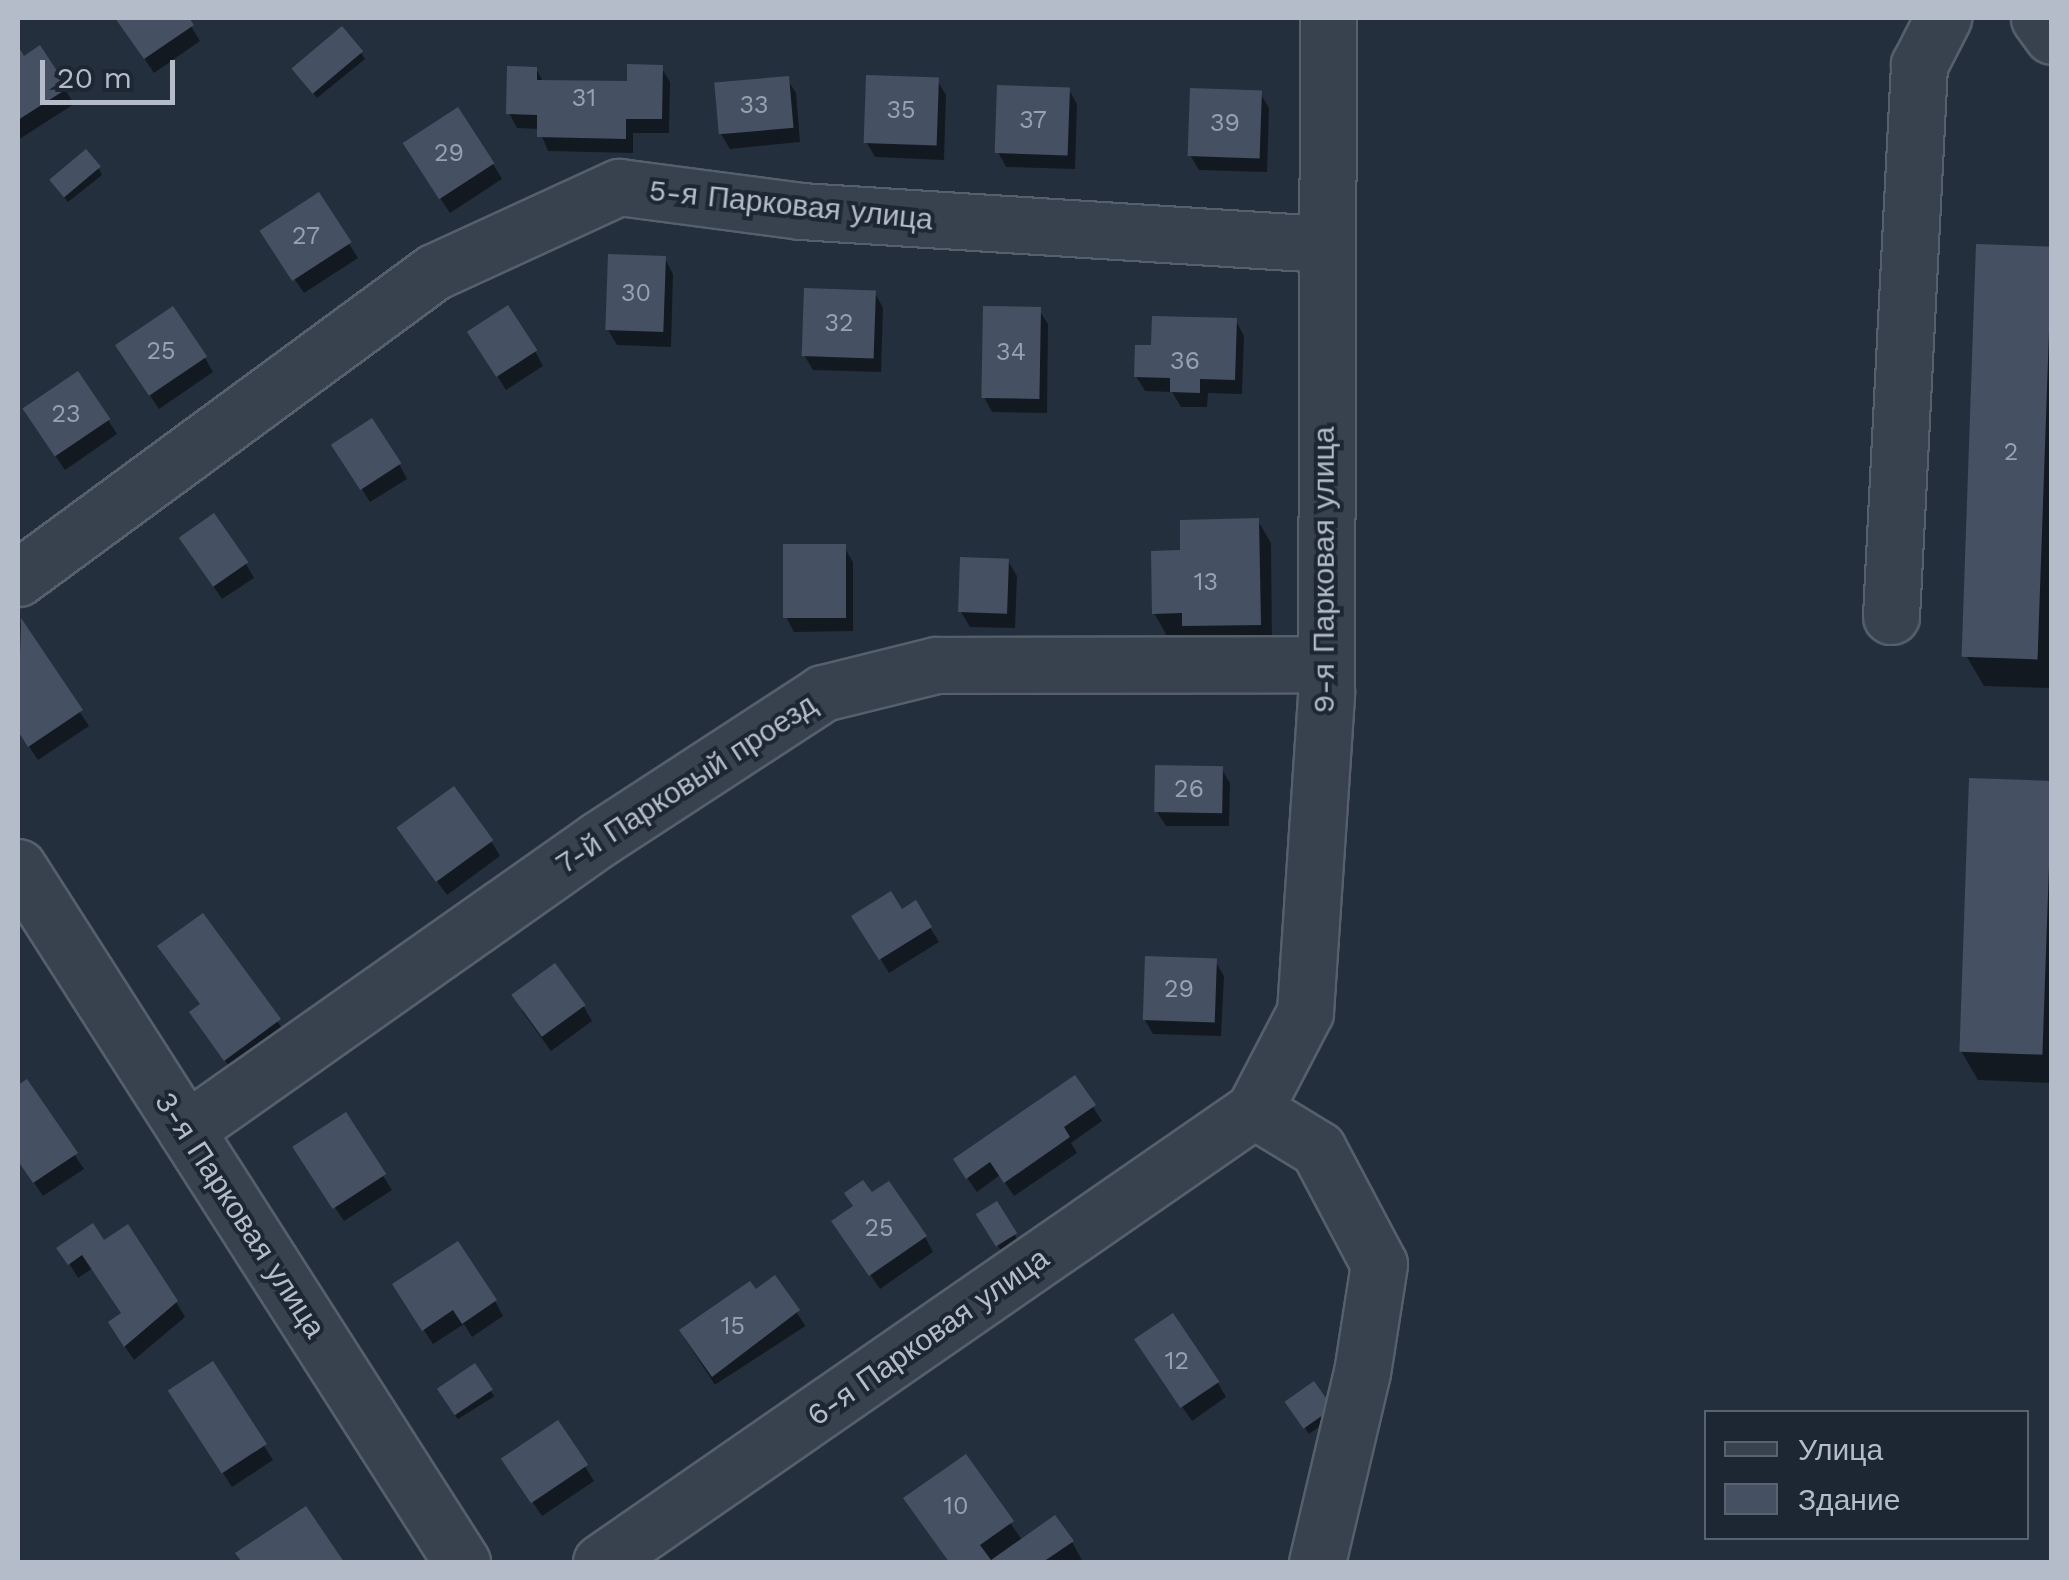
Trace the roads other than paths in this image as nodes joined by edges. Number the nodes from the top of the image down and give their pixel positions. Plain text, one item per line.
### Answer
1 (1328, 18) edge
2 (1943, 18) edge
3 (2040, 18) edge
4 (2052, 36) edge
5 (1323, 244) junction
6 (18, 578) edge
7 (1891, 616) dead end
8 (1323, 664) junction
9 (18, 867) edge
10 (1254, 1110) junction
11 (186, 1130) junction
12 (462, 1562) edge
13 (601, 1562) edge
14 (1317, 1562) edge

1 - 5 street, 9-я Парковая улица
2 - 7 street
3 - 4 street
5 - 6 street, 5-я Парковая улица
5 - 8 street, 9-я Парковая улица
8 - 10 street, 9-я Парковая улица
8 - 11 street, 7-й Парковый проезд
9 - 11 street, 3-я Парковая улица
10 - 13 street, 6-я Парковая улица
10 - 14 street
11 - 12 street, 3-я Парковая улица

